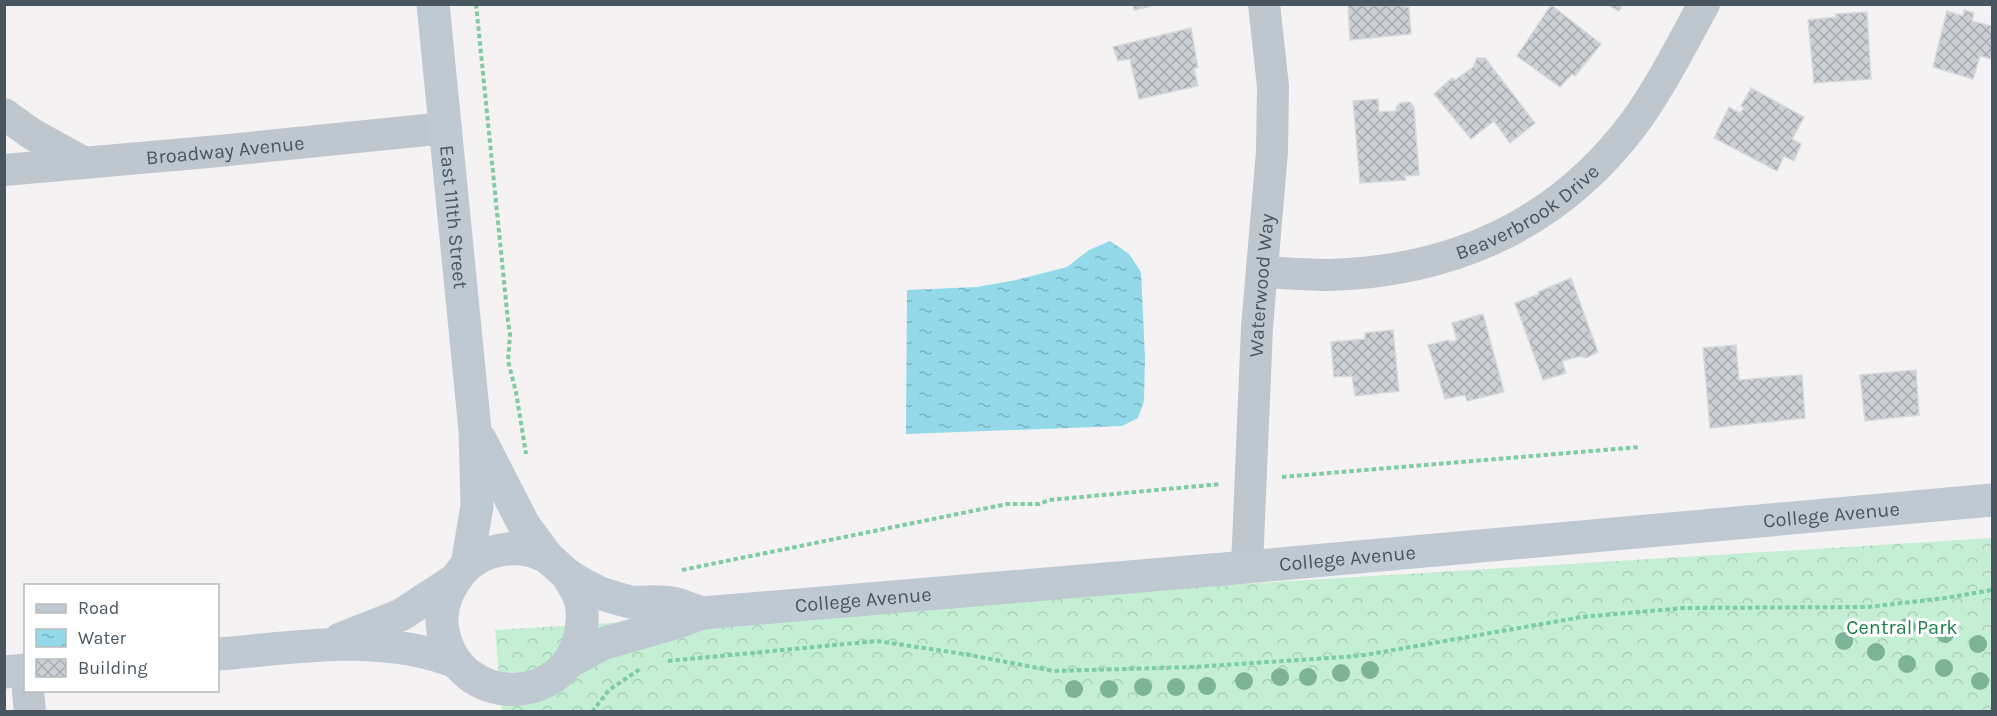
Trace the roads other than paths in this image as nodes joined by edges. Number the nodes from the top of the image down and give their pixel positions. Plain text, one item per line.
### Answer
1 (433, 4) edge
2 (1264, 4) edge
3 (1704, 4) edge
4 (4, 114) edge
5 (446, 128) junction
6 (82, 162) junction
7 (4, 170) edge
8 (1262, 272) junction
9 (475, 430) junction
10 (1992, 500) edge
11 (559, 567) junction
12 (1247, 567) junction
13 (460, 573) junction
14 (702, 613) junction
15 (327, 644) junction
16 (219, 654) edge
17 (461, 668) junction
18 (24, 670) edge
19 (560, 671) junction
20 (4, 672) edge
21 (28, 692) edge
22 (30, 711) edge
23 (479, 711) edge
24 (530, 711) edge

1 - 5 main road, East 111th Street
2 - 8 street, Waterwood Way
3 - 8 street, Beaverbrook Drive
4 - 6 street
5 - 6 street, Broadway Avenue
5 - 9 main road, East 111th Street
6 - 7 street, Broadway Avenue
8 - 12 street, Waterwood Way
9 - 11 main road, East 111th Street
9 - 13 main road, East 111th Street
10 - 12 main road, College Avenue
11 - 13 main road
11 - 14 main road, College Avenue
11 - 19 main road
12 - 14 main road, College Avenue
13 - 15 main road
13 - 17 main road
14 - 19 main road, College Avenue
15 - 16 main road
15 - 17 main road
17 - 19 main road
17 - 23 main road
18 - 20 main road
19 - 24 main road
21 - 22 street

